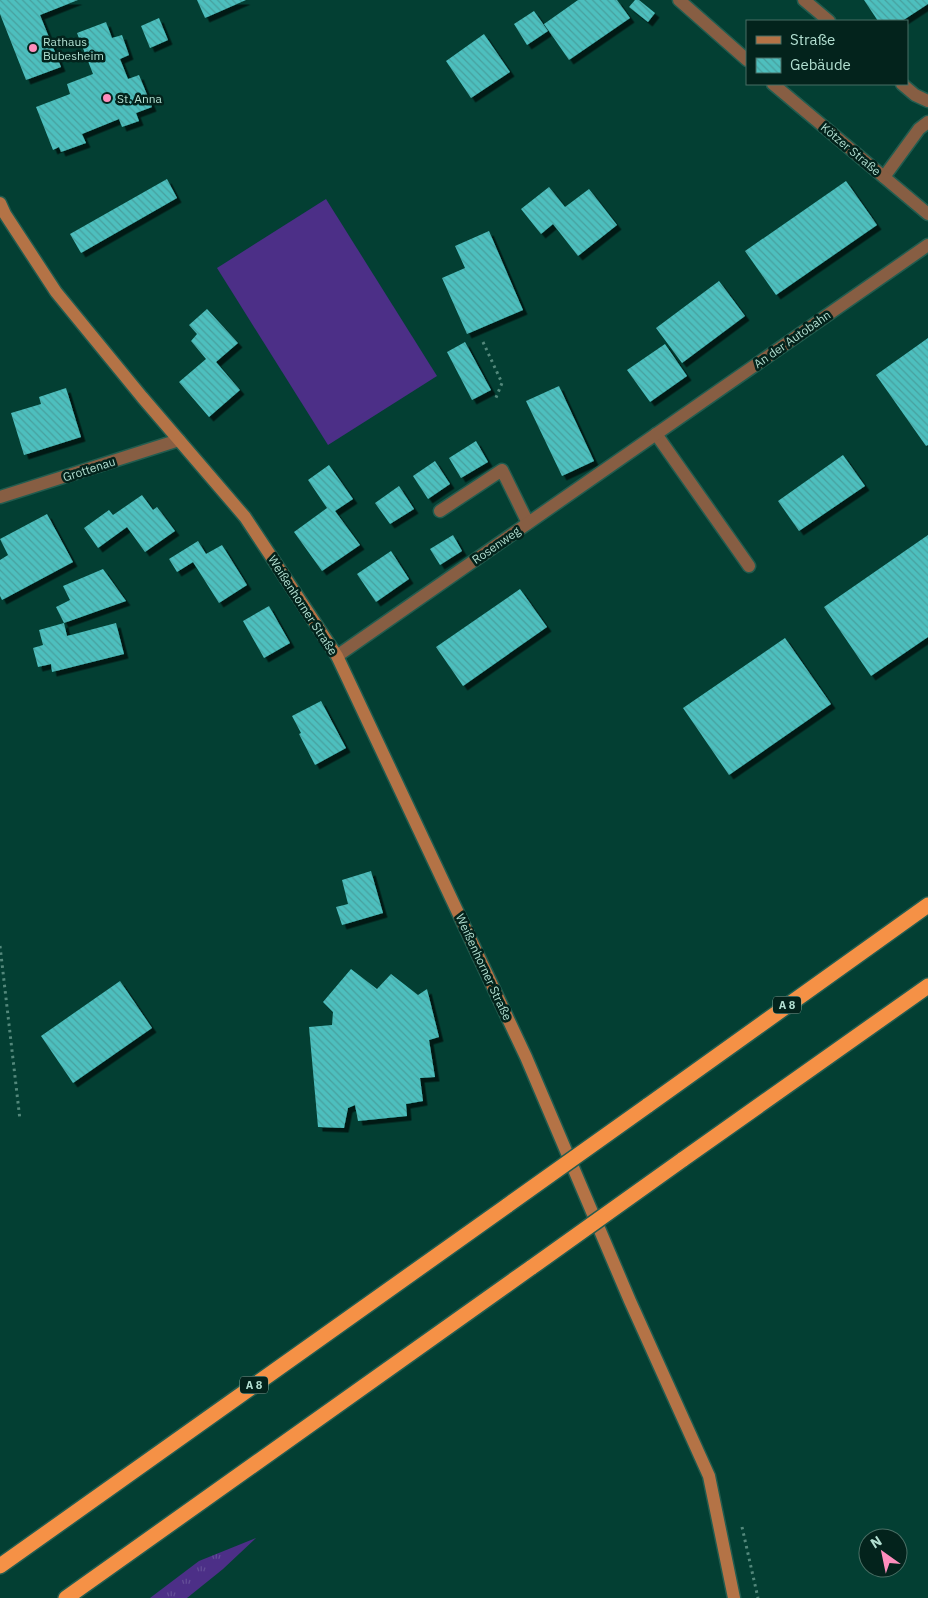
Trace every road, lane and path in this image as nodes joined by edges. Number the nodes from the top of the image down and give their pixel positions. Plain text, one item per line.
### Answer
1 (679, 0) edge
2 (804, 0) edge
3 (828, 20) edge
4 (746, 59) edge
5 (774, 85) edge
6 (903, 85) edge
7 (928, 101) edge
8 (928, 122) edge
9 (884, 177) junction
10 (0, 203) edge
11 (928, 214) edge
12 (928, 246) edge
13 (484, 342) dead end
14 (496, 400) dead end
15 (656, 434) junction
16 (179, 440) junction
17 (0, 497) edge
18 (440, 510) dead end
19 (528, 523) junction
20 (749, 566) dead end
21 (337, 656) junction
22 (928, 905) edge
23 (0, 946) edge
24 (928, 986) edge
25 (20, 1120) dead end
26 (0, 1566) edge
27 (66, 1598) edge
28 (734, 1598) edge

1 - 4 street
2 - 3 street
5 - 9 street, Kötzer Straße
6 - 7 street
8 - 9 street
9 - 11 street, Kötzer Straße
10 - 16 main road, Weißenhorner Straße
12 - 15 street, An der Autobahn
13 - 14 path
15 - 19 street, Rosenweg
15 - 20 street
16 - 17 street, Grottenau
16 - 21 main road, Weißenhorner Straße
18 - 19 street
19 - 21 street, Rosenweg
21 - 28 main road, Weißenhorner Straße
22 - 26 highway, A 8, bridge
23 - 25 path
24 - 27 highway, bridge

